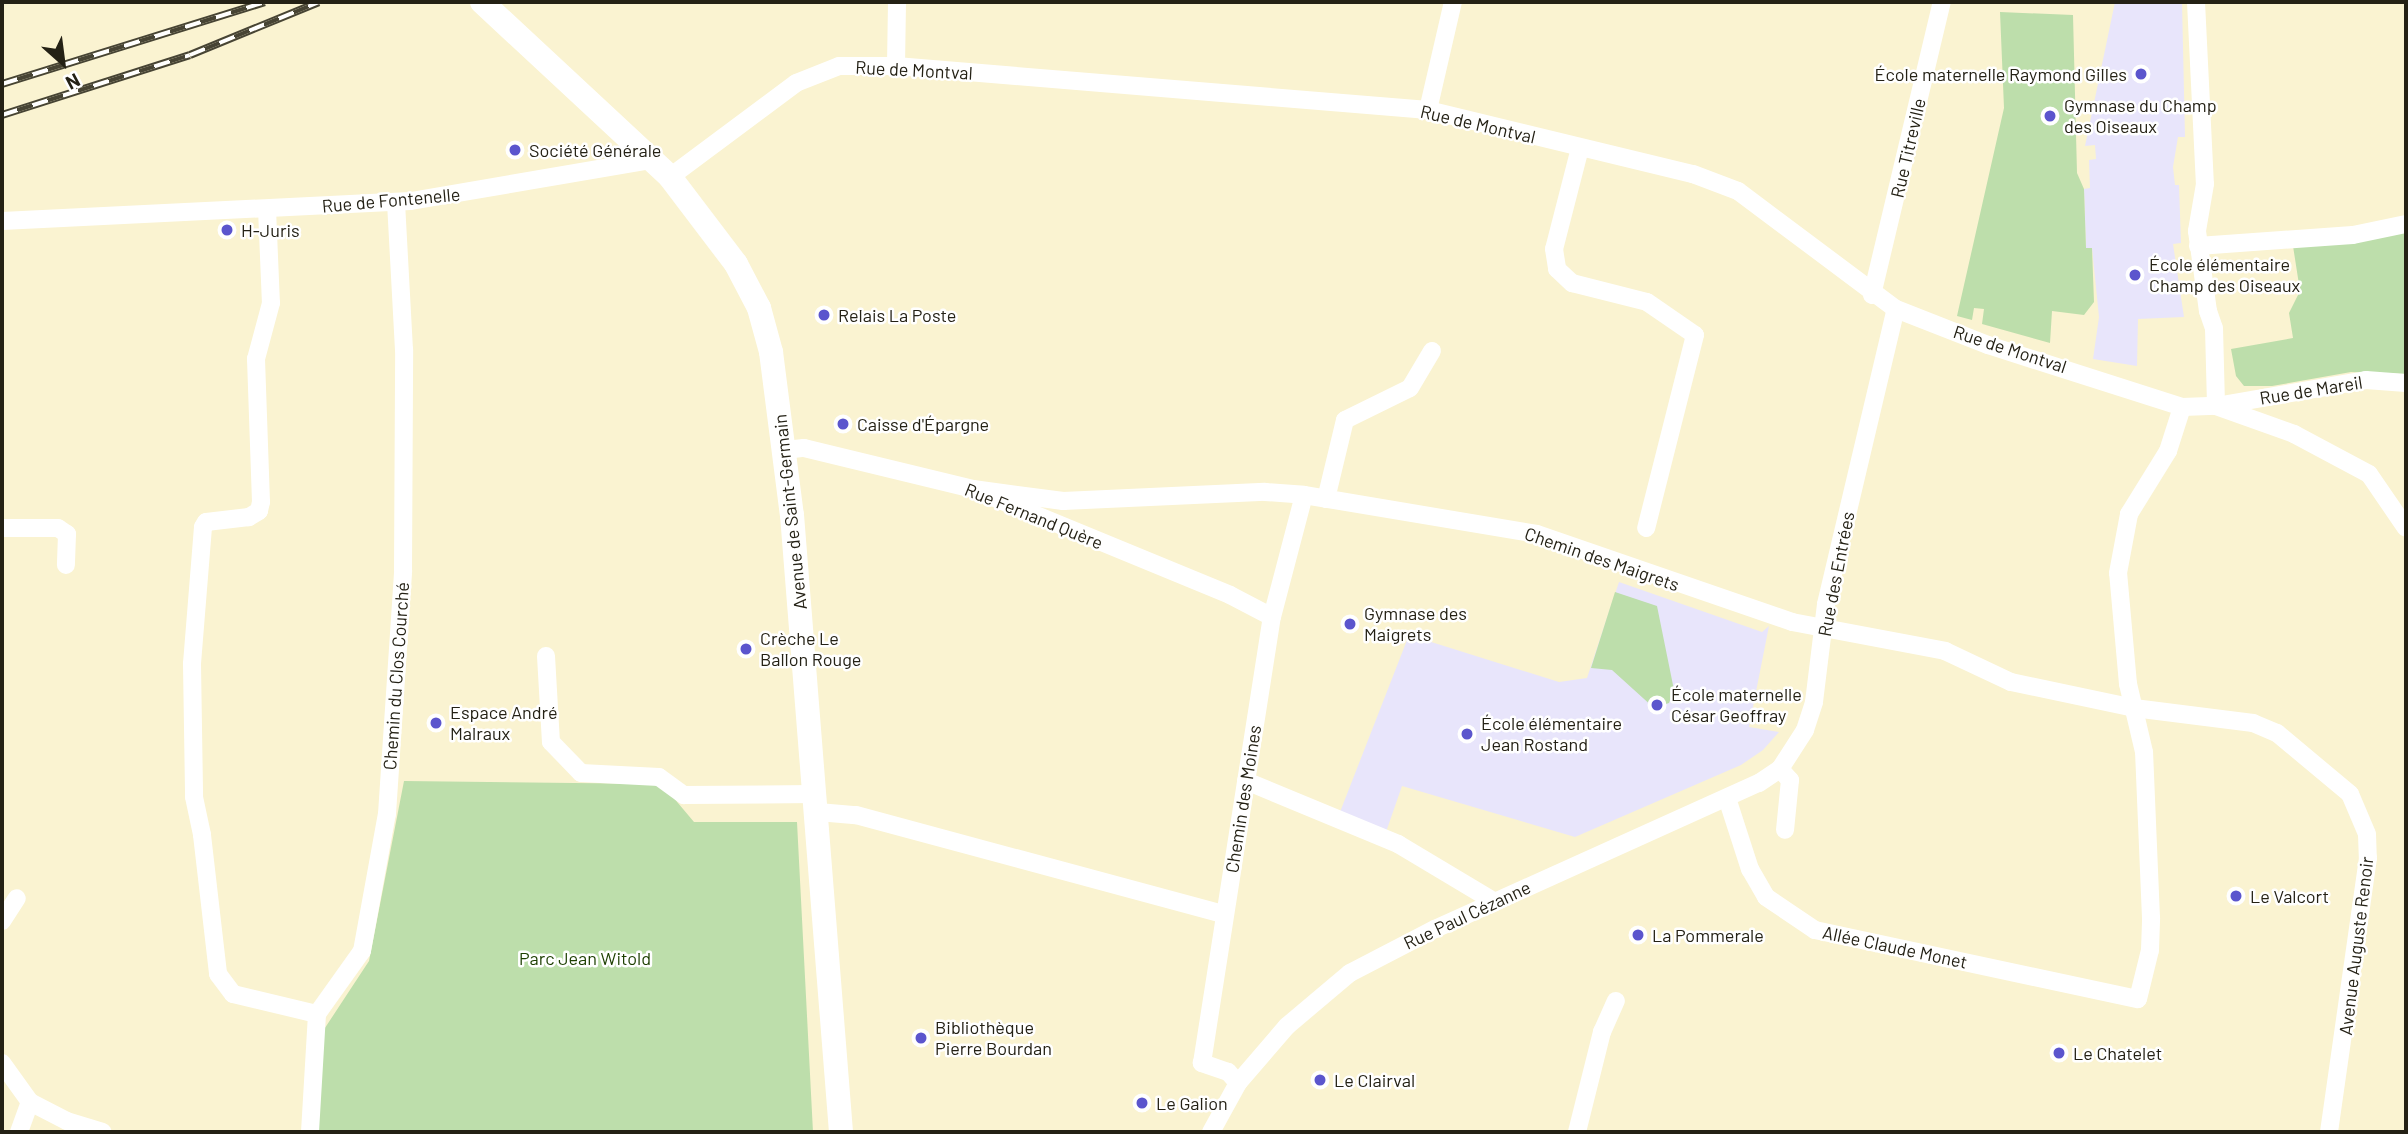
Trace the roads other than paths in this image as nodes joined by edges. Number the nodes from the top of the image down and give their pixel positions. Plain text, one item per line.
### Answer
1 (482, 2) edge
2 (897, 2) edge
3 (1453, 2) edge
4 (1942, 2) edge
5 (2196, 2) edge
6 (896, 66) junction
7 (1428, 110) junction
8 (1580, 148) junction
9 (652, 160) junction
10 (670, 177) junction
11 (396, 202) junction
12 (267, 209) junction
13 (2, 221) edge
14 (2406, 224) edge
15 (2199, 246) junction
16 (1872, 295) junction
17 (1896, 309) junction
18 (1432, 351) dead end
19 (2406, 383) edge
20 (2216, 406) junction
21 (2182, 407) junction
22 (784, 450) junction
23 (973, 489) junction
24 (1304, 495) junction
25 (1326, 499) junction
26 (2, 528) edge
27 (1646, 528) dead end
28 (2406, 528) edge
29 (66, 565) dead end
30 (1272, 617) junction
31 (1823, 629) junction
32 (546, 656) dead end
33 (2134, 708) junction
34 (1780, 769) junction
35 (1246, 782) junction
36 (1727, 798) junction
37 (817, 803) junction
38 (1785, 830) dead end
39 (17, 898) dead end
40 (1495, 902) junction
41 (1224, 914) junction
42 (2, 921) edge
43 (1616, 1001) dead end
44 (317, 1014) junction
45 (2, 1063) edge
46 (1238, 1083) junction
47 (30, 1102) junction
48 (19, 1132) edge
49 (102, 1132) edge
50 (310, 1132) edge
51 (841, 1132) edge
52 (1211, 1132) edge
53 (1577, 1132) edge
54 (2329, 1132) edge

1 - 9 main road, Avenue de Saint-Germain
2 - 6 street
3 - 7 street
4 - 16 street, Rue Titreville
5 - 15 street
6 - 7 street, Rue de Montval
6 - 10 street, Rue de Montval
7 - 8 street, Rue de Montval
8 - 16 street, Rue de Montval
8 - 27 street
9 - 10 main road, Avenue de Saint-Germain
9 - 11 street, Rue de Fontenelle
10 - 22 main road, Avenue de Saint-Germain
11 - 12 street, Rue de Fontenelle
11 - 44 street, Chemin du Clos Courché
12 - 13 street, Rue de Fontenelle
12 - 44 street
14 - 15 street
15 - 20 street
16 - 17 street, Rue de Montval
17 - 21 street, Rue de Montval
17 - 31 street, Rue des Entrées
18 - 25 street
19 - 20 street, Rue de Mareil
20 - 21 street, Rue de Montval
20 - 28 street
21 - 33 street
22 - 23 street, Rue Fernand Quère
22 - 37 main road, Avenue de Saint-Germain
23 - 24 street, Chemin des Maigrets
23 - 30 street, Rue Fernand Quère
24 - 25 street, Chemin des Maigrets
24 - 30 street, Chemin des Moines
25 - 31 street, Chemin des Maigrets
26 - 29 street
30 - 35 street, Chemin des Moines
31 - 33 street, Chemin des Maigrets
31 - 34 street, Rue des Entrées
32 - 37 street
33 - 36 street, Allée Claude Monet
33 - 54 street, Avenue Auguste Renoir
34 - 36 street, Rue Paul Cézanne
34 - 38 street
35 - 40 street
35 - 41 street, Chemin des Moines
36 - 40 street, Rue Paul Cézanne
37 - 41 street
37 - 51 main road, Avenue de Saint-Germain
39 - 42 street
40 - 46 street, Rue Paul Cézanne
41 - 46 street, Chemin des Moines
43 - 53 street
44 - 50 street
45 - 47 street
46 - 52 street, Rue Paul Cézanne
47 - 48 street
47 - 49 street

